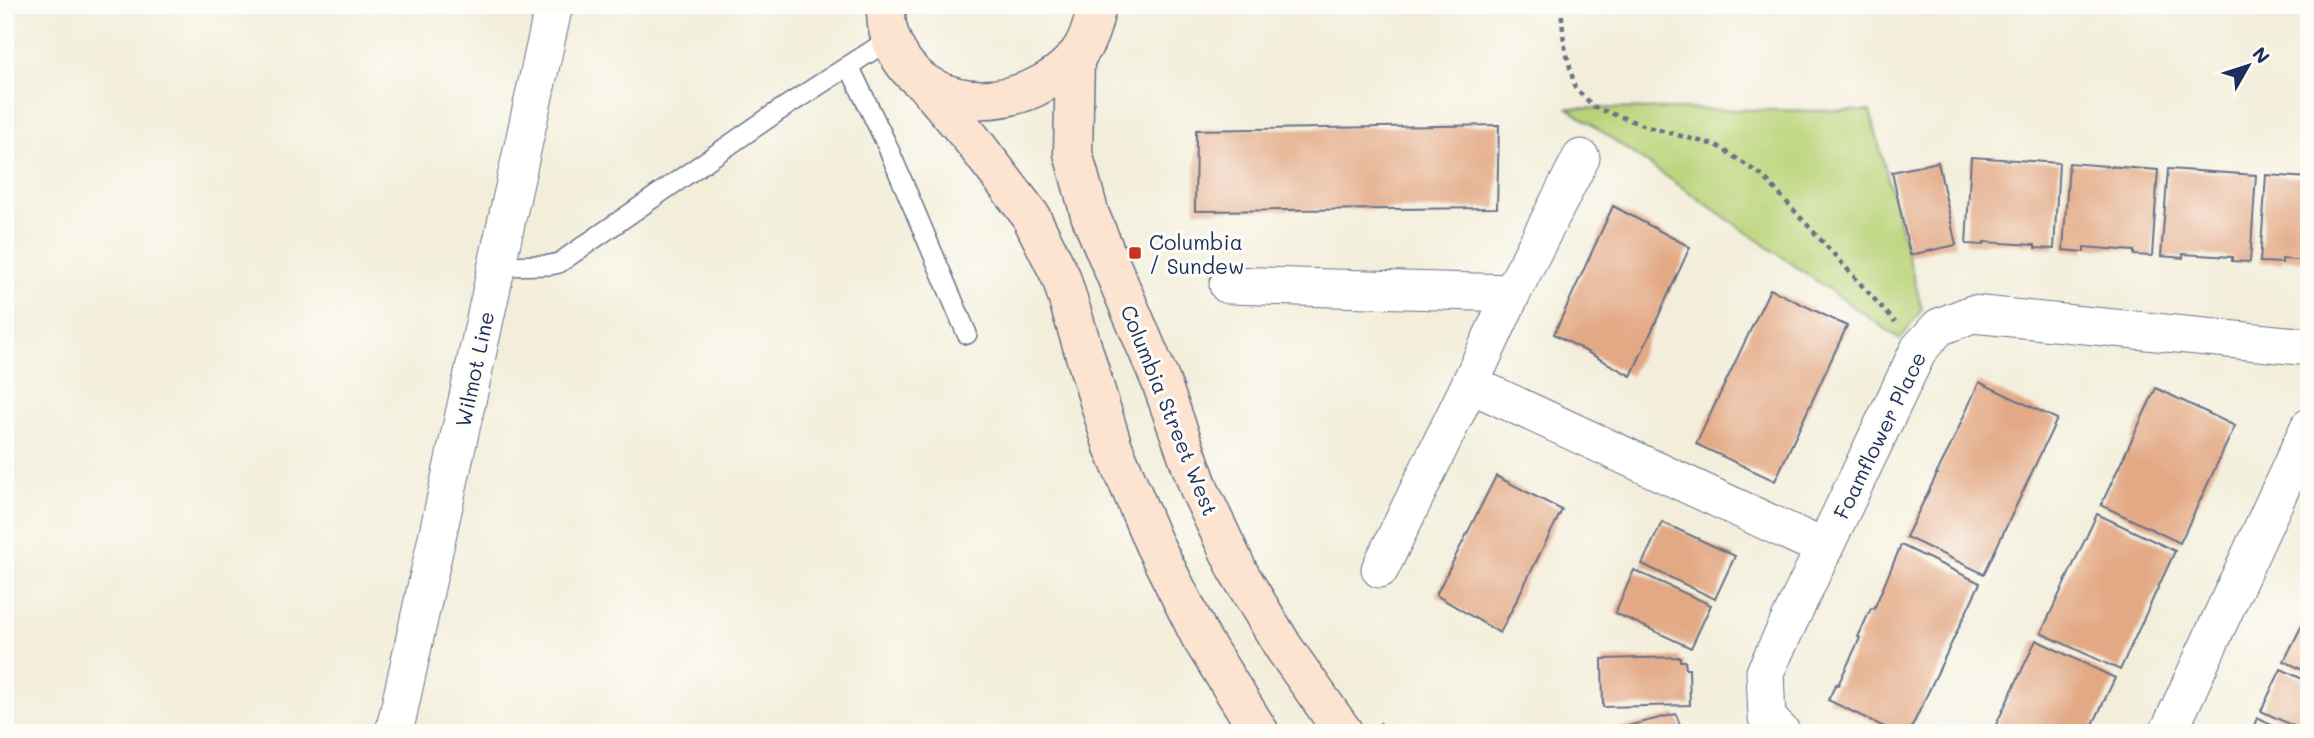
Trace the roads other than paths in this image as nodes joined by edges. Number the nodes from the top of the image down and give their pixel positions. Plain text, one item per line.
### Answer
1 (554, 5) edge
2 (1097, 5) edge
3 (889, 22) edge
4 (1075, 59) junction
5 (849, 66) junction
6 (926, 85) junction
7 (1581, 158) dead end
8 (496, 266) junction
9 (1228, 285) dead end
10 (1512, 293) junction
11 (967, 334) dead end
12 (2309, 347) edge
13 (1470, 384) junction
14 (2309, 427) edge
15 (1825, 548) junction
16 (1380, 569) dead end
17 (1358, 724) edge
18 (394, 733) edge
19 (1260, 733) edge
20 (1782, 733) edge
21 (2168, 733) edge

1 - 8 street, Wilmot Line
2 - 4 main road
3 - 5 lane
3 - 6 main road
4 - 6 main road
4 - 17 main road, Columbia Street West
5 - 8 lane
5 - 11 lane
6 - 19 main road
7 - 10 street
8 - 18 street, Wilmot Line
9 - 10 street
10 - 13 street
12 - 15 street, Foamflower Place
13 - 15 street
13 - 16 street
14 - 21 street
15 - 20 street, Foamflower Place

